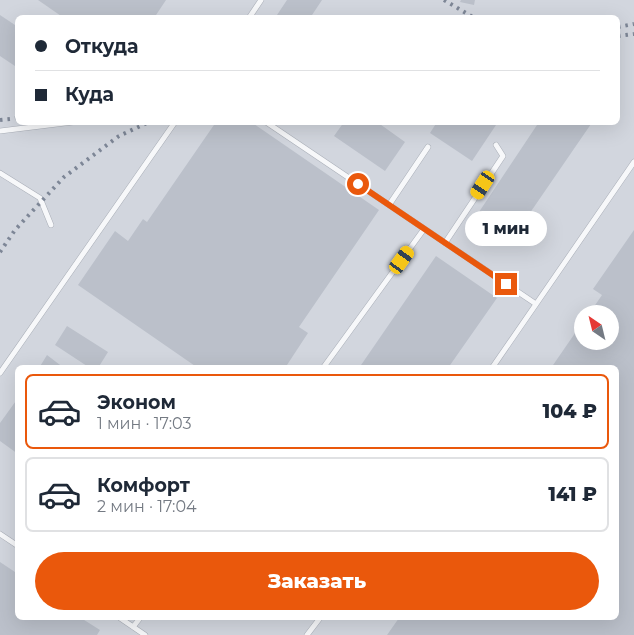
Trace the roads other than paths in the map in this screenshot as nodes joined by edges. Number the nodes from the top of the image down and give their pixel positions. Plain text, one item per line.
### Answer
1 (261, 0) edge
2 (251, 15) edge
3 (49, 125) edge
4 (173, 125) edge
5 (270, 125) edge
6 (0, 131) edge
7 (496, 145) dead end
8 (428, 147) dead end
9 (634, 162) edge
10 (0, 173) edge
11 (389, 205) junction
12 (51, 225) dead end
13 (424, 229) junction
14 (445, 243) junction
15 (536, 304) junction
16 (325, 365) edge
17 (494, 365) edge
18 (0, 373) edge
19 (0, 534) edge
20 (15, 544) edge
21 (123, 620) edge
22 (138, 620) edge
23 (319, 620) edge
24 (133, 627) junction
25 (145, 635) edge
26 (308, 635) edge

1 - 2 lane
3 - 6 lane
4 - 18 lane
5 - 11 lane
7 - 14 lane
8 - 11 lane
9 - 15 lane
10 - 12 lane
11 - 13 lane
13 - 14 lane
13 - 16 lane
14 - 15 lane
15 - 17 lane
19 - 20 lane
21 - 24 lane
22 - 24 lane
23 - 26 lane
24 - 25 lane

